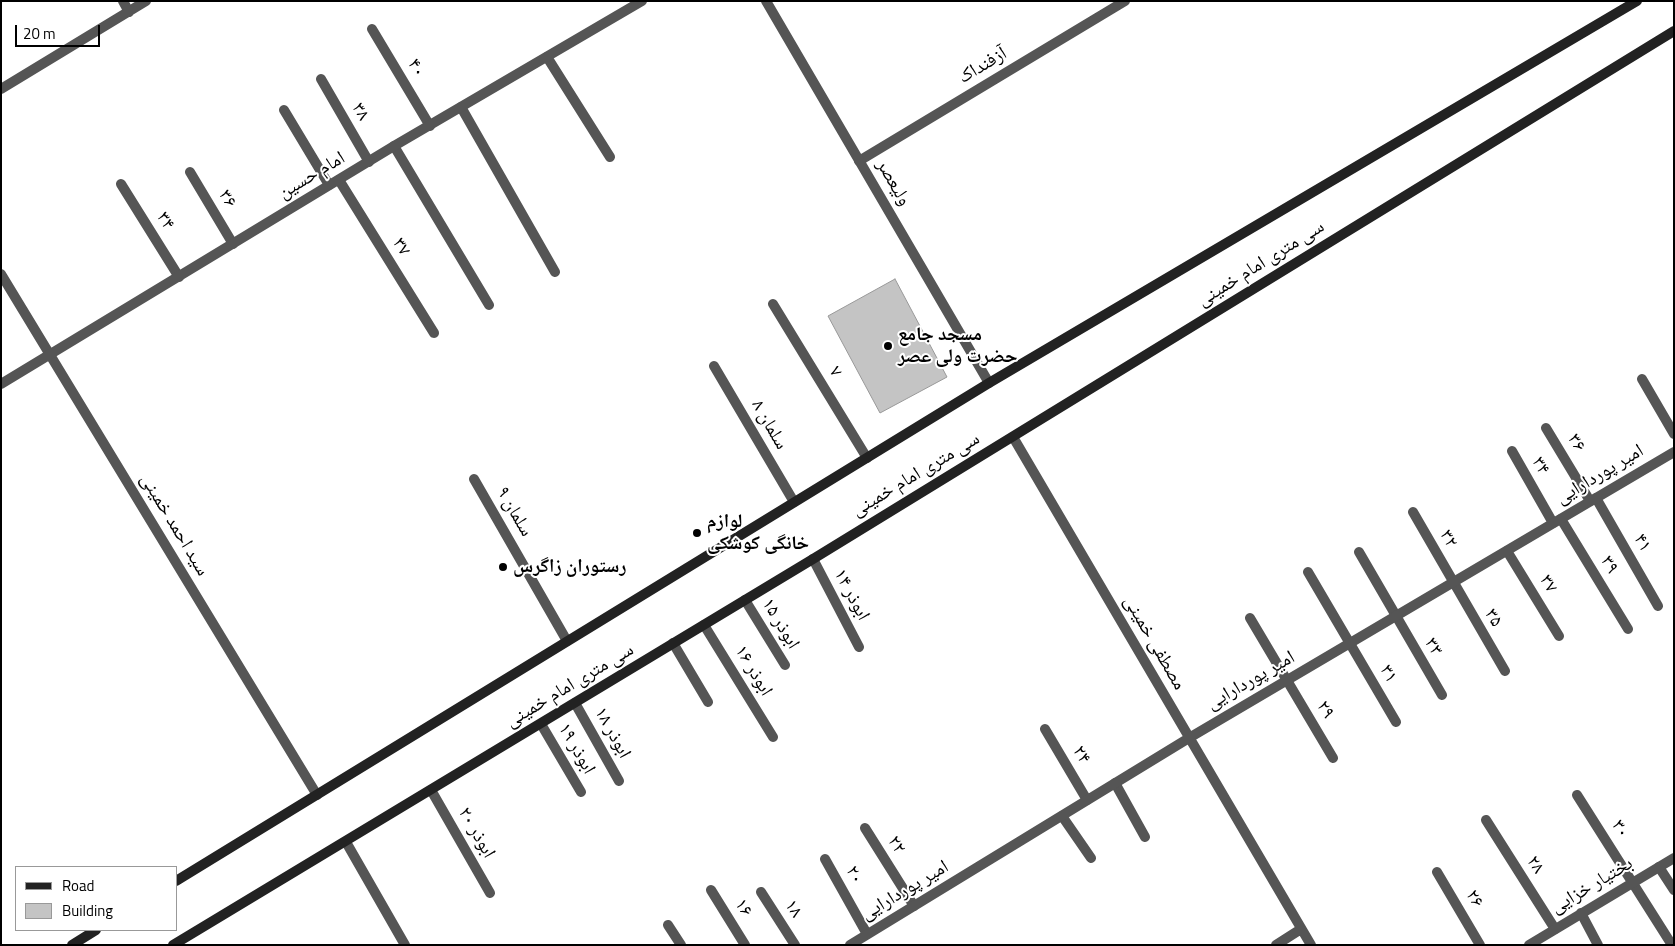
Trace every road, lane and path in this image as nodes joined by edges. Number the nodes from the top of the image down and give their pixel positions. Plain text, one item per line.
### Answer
1 (123, 1) edge
2 (146, 1) edge
3 (642, 1) edge
4 (766, 1) edge
5 (1125, 1) edge
6 (1637, 1) edge
7 (129, 12) junction
8 (372, 29) dead end
9 (1674, 31) edge
10 (547, 57) junction
11 (321, 78) dead end
12 (1, 88) edge
13 (461, 107) junction
14 (284, 110) dead end
15 (430, 126) junction
16 (394, 146) junction
17 (610, 157) dead end
18 (859, 161) junction
19 (368, 162) junction
20 (190, 172) dead end
21 (339, 180) junction
22 (121, 184) dead end
23 (329, 186) junction
24 (233, 244) junction
25 (555, 272) dead end
26 (1, 274) edge
27 (179, 277) junction
28 (773, 304) dead end
29 (489, 305) dead end
30 (434, 333) dead end
31 (50, 354) junction
32 (714, 366) dead end
33 (1642, 379) dead end
34 (989, 383) junction
35 (1, 384) edge
36 (1546, 428) dead end
37 (1674, 434) edge
38 (1013, 437) junction
39 (1512, 452) dead end
40 (1674, 452) edge
41 (867, 458) junction
42 (474, 479) dead end
43 (1593, 500) junction
44 (794, 502) junction
45 (1413, 512) dead end
46 (1557, 521) junction
47 (1507, 551) junction
48 (1359, 552) dead end
49 (813, 559) junction
50 (1308, 572) dead end
51 (1452, 583) junction
52 (745, 600) junction
53 (1658, 606) dead end
54 (1395, 617) junction
55 (1250, 618) dead end
56 (704, 624) junction
57 (1628, 629) dead end
58 (1559, 636) dead end
59 (567, 641) junction
60 (673, 643) junction
61 (1350, 643) junction
62 (859, 647) dead end
63 (785, 666) dead end
64 (1505, 671) dead end
65 (1286, 681) junction
66 (1442, 695) dead end
67 (708, 702) dead end
68 (575, 703) junction
69 (1396, 722) dead end
70 (541, 724) junction
71 (1045, 729) dead end
72 (773, 737) dead end
73 (1189, 738) junction
74 (1333, 758) dead end
75 (619, 780) dead end
76 (1115, 783) junction
77 (431, 790) junction
78 (581, 792) dead end
79 (317, 795) junction
80 (1577, 796) dead end
81 (1087, 800) junction
82 (1062, 816) junction
83 (1486, 820) dead end
84 (865, 828) dead end
85 (1145, 837) dead end
86 (346, 842) junction
87 (1091, 858) dead end
88 (1674, 858) edge
89 (825, 859) dead end
90 (1659, 867) junction
91 (1437, 872) dead end
92 (178, 880) edge
93 (1634, 882) junction
94 (711, 890) dead end
95 (1674, 890) edge
96 (761, 892) dead end
97 (490, 893) dead end
98 (914, 906) junction
99 (1581, 913) junction
100 (668, 925) dead end
101 (1301, 929) junction
102 (1555, 929) junction
103 (94, 931) edge
104 (867, 934) junction
105 (72, 945) edge
106 (173, 945) edge
107 (405, 945) edge
108 (680, 945) edge
109 (745, 945) edge
110 (795, 945) edge
111 (850, 945) edge
112 (1276, 945) edge
113 (1310, 945) edge
114 (1480, 945) edge
115 (1529, 945) edge
116 (1598, 945) edge
117 (1672, 945) edge

1 - 7 street
2 - 7 street
3 - 10 street, امام حسین
4 - 18 street, وليعصر
5 - 18 street, آزفنداک
6 - 34 main road, سی متری امام خمینی
7 - 12 street
8 - 15 street, ۴۰
9 - 38 main road, سی متری امام خمینی
10 - 13 street, امام حسین
10 - 17 street
11 - 19 street, ۳۸
13 - 15 street, امام حسین
13 - 25 street
14 - 23 street
15 - 16 street, امام حسین
16 - 19 street, امام حسین
16 - 29 street
18 - 34 street, وليعصر
19 - 21 street, امام حسین
20 - 24 street, ۳۶
21 - 23 street, امام حسین
21 - 30 street, ۳۷
22 - 27 street, ۳۴
23 - 24 street, امام حسین
24 - 27 street, امام حسین
26 - 31 street, سید احمد خمینی
27 - 31 street, امام حسین
28 - 41 street, ۷
31 - 35 street, امام حسین
31 - 79 street, سید احمد خمینی
32 - 44 street, سلمان ۸
33 - 37 street
34 - 41 main road, سی متری امام خمینی
36 - 43 street, ۳۶
38 - 49 main road, سی متری امام خمینی
38 - 73 street, مصطفی خمینی
39 - 46 street, ۳۴
40 - 43 street, امیر پوردارایی
41 - 44 main road, سی متری امام خمینی
42 - 59 street, سلمان ۹
43 - 46 street, امیر پوردارایی
43 - 53 street, ۴۱
44 - 59 main road, سی متری امام خمینی
45 - 51 street, ۳۲
46 - 47 street, امیر پوردارایی
46 - 57 street, ۳۹
47 - 51 street, امیر پوردارایی
47 - 58 street, ۳۷
48 - 54 street
49 - 52 main road, سی متری امام خمینی
49 - 62 street, ابوذر ۱۴
50 - 61 street
51 - 54 street, امیر پوردارایی
51 - 64 street, ۳۵
52 - 56 main road, سی متری امام خمینی
52 - 63 street, ابوذر ۱۵
54 - 61 street, امیر پوردارایی
54 - 66 street, ۳۳
55 - 65 street
56 - 60 main road, سی متری امام خمینی
56 - 72 street, ابوذر ۱۶
59 - 79 main road, سی متری امام خمینی
60 - 67 street
60 - 68 main road, سی متری امام خمینی
61 - 65 street, امیر پوردارایی
61 - 69 street, ۳۱
65 - 73 street, امیر پوردارایی
65 - 74 street, ۲۹
68 - 70 main road, سی متری امام خمینی
68 - 75 street, ابوذر ۱۸
70 - 77 main road, سی متری امام خمینی
70 - 78 street, ابوذر ۱۹
71 - 81 street, ۲۴
73 - 76 street, امیر پوردارایی
73 - 101 street, مصطفی خمینی
76 - 81 street, امیر پوردارایی
76 - 85 street
77 - 86 main road, سی متری امام خمینی
77 - 97 street, ابوذر ۲۰
79 - 92 main road, سی متری امام خمینی
80 - 93 street, ۳۰
81 - 82 street, امیر پوردارایی
82 - 87 street
82 - 98 street, امیر پوردارایی
83 - 102 street, ۲۸
84 - 98 street, ۲۲
86 - 106 main road, سی متری امام خمینی
86 - 107 street
88 - 90 street, بختیار خزایی
89 - 104 street, ۲۰
90 - 93 street, بختیار خزایی
90 - 95 street
91 - 114 street, ۲۶
93 - 99 street, بختیار خزایی
93 - 117 street
94 - 109 street, ۱۶
96 - 110 street, ۱۸
98 - 104 street, امیر پوردارایی
99 - 102 street, بختیار خزایی
99 - 116 street
100 - 108 street
101 - 112 street
101 - 113 street, مصطفی خمینی
102 - 115 street, بختیار خزایی
103 - 105 main road
104 - 111 street, امیر پوردارایی

